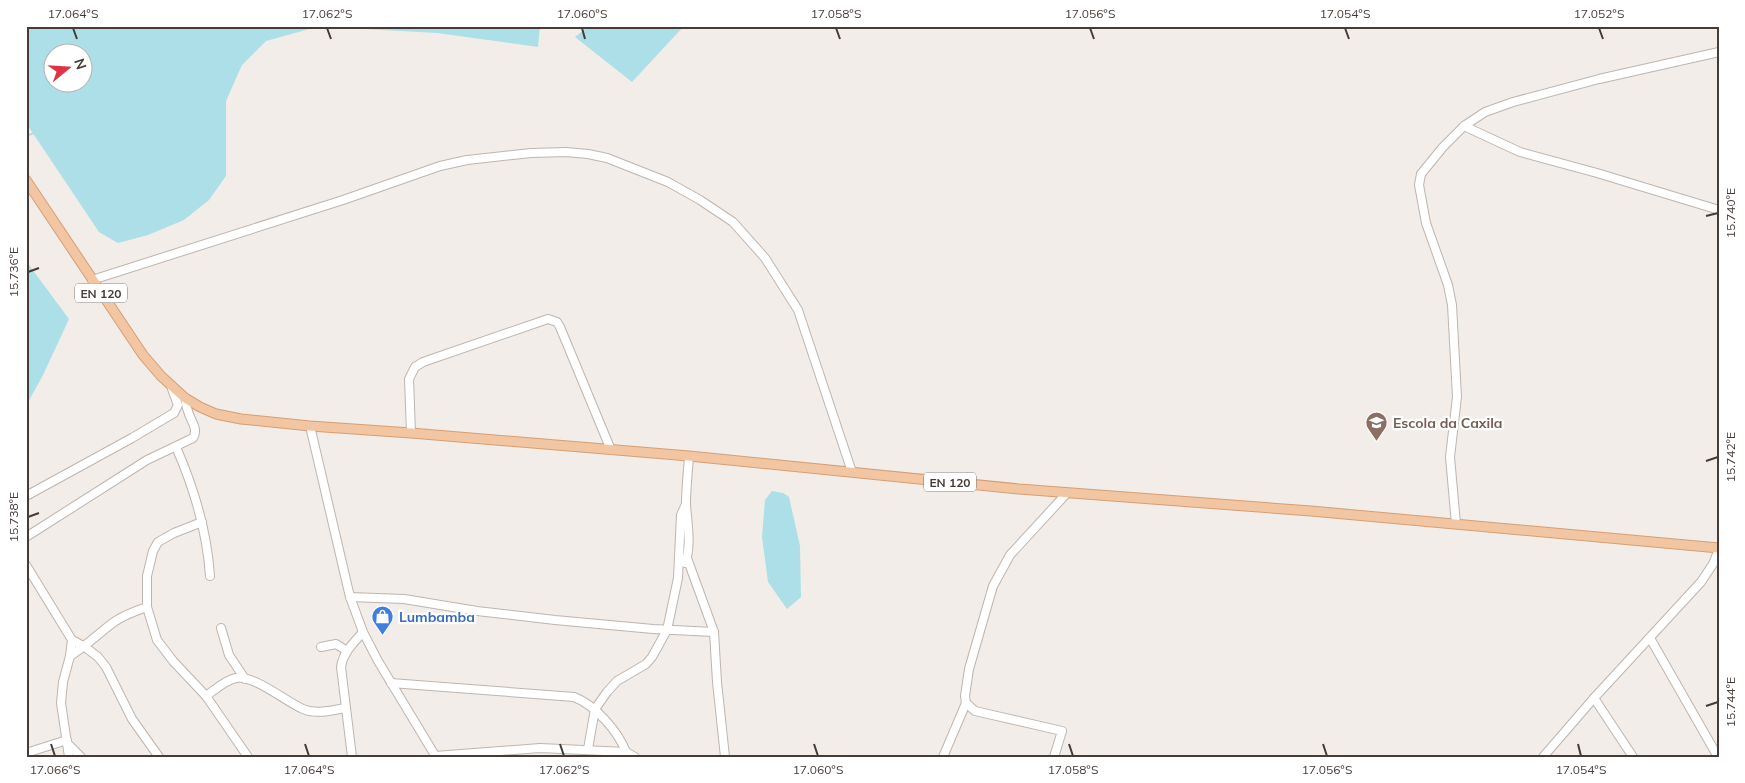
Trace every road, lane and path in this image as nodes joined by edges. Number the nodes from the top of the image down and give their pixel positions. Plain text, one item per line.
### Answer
1 (1719, 52) edge
2 (1464, 126) junction
3 (26, 180) edge
4 (1719, 210) edge
5 (92, 280) junction
6 (171, 386) junction
7 (186, 398) junction
8 (310, 426) junction
9 (411, 433) junction
10 (176, 447) junction
11 (611, 450) junction
12 (689, 456) junction
13 (852, 472) junction
14 (1067, 493) junction
15 (26, 496) edge
16 (686, 504) junction
17 (202, 522) junction
18 (1456, 524) junction
19 (26, 537) edge
20 (1719, 548) edge
21 (687, 558) junction
22 (26, 565) edge
23 (210, 576) dead end
24 (678, 578) junction
25 (350, 597) junction
26 (146, 606) junction
27 (221, 628) dead end
28 (668, 630) junction
29 (363, 632) junction
30 (714, 632) junction
31 (1650, 638) junction
32 (72, 640) junction
33 (321, 646) dead end
34 (85, 647) junction
35 (347, 651) junction
36 (70, 656) junction
37 (245, 679) junction
38 (391, 683) junction
39 (206, 696) junction
40 (1594, 698) junction
41 (966, 703) junction
42 (346, 708) junction
43 (595, 709) junction
44 (67, 742) junction
45 (588, 749) junction
46 (626, 752) junction
47 (26, 753) edge
48 (436, 756) edge
49 (69, 757) edge
50 (81, 757) edge
51 (159, 757) edge
52 (248, 757) edge
53 (352, 757) edge
54 (635, 757) edge
55 (725, 757) edge
56 (943, 757) edge
57 (1054, 757) edge
58 (1543, 757) edge
59 (1633, 757) edge
60 (1718, 757) edge

1 - 2 street
2 - 4 street
2 - 18 street
3 - 5 main road, EN 120
5 - 6 main road, EN 120
5 - 13 street
6 - 7 main road, EN 120
6 - 15 street
7 - 8 main road, EN 120
7 - 10 street
8 - 9 main road, EN 120
8 - 25 street
9 - 11 main road, EN 120
9 - 11 street
10 - 17 street
10 - 19 street
11 - 12 main road, EN 120
12 - 13 main road, EN 120
12 - 16 street
13 - 14 main road, EN 120
14 - 18 main road, EN 120
14 - 41 street
16 - 21 street
16 - 24 street
17 - 23 street
17 - 26 street
18 - 20 main road, EN 120
20 - 31 street
21 - 24 street
21 - 30 street
22 - 32 street
24 - 28 street
25 - 28 street
25 - 29 street
26 - 34 street
26 - 39 street
27 - 37 street
28 - 30 street
28 - 43 street
29 - 35 street
29 - 38 street
30 - 55 street
31 - 40 street
31 - 60 street
32 - 34 street
32 - 36 street
33 - 35 street
34 - 36 street
34 - 51 street
35 - 42 street
36 - 44 street
37 - 39 street
37 - 42 street
38 - 43 street
38 - 48 street
39 - 52 street
40 - 58 street
40 - 59 street
41 - 56 street
41 - 57 street
42 - 53 street
43 - 45 street
43 - 46 street
44 - 47 street
44 - 49 street
44 - 50 street
45 - 46 street
45 - 48 street
46 - 54 street

